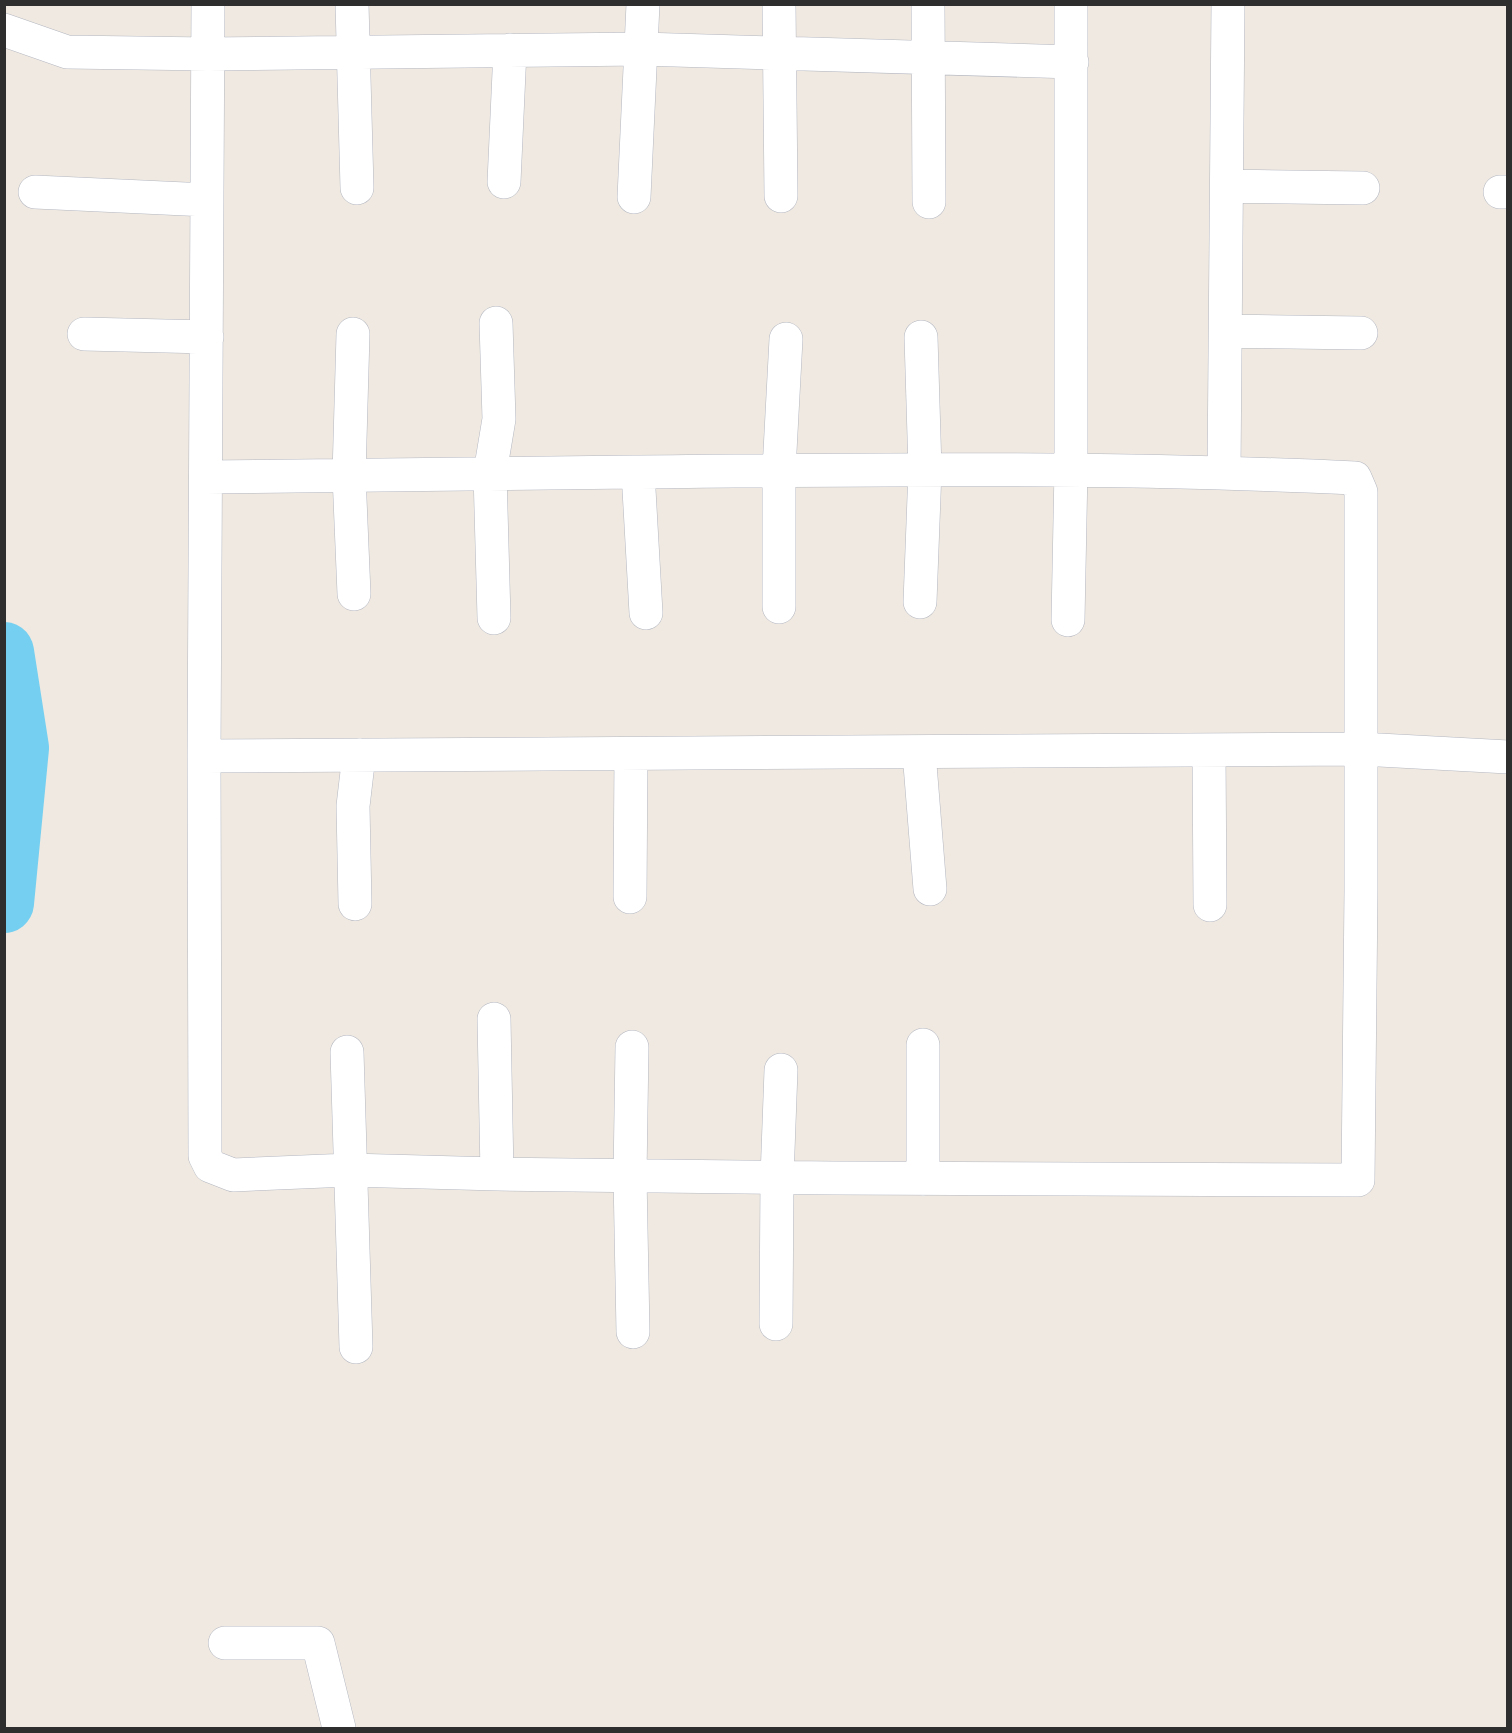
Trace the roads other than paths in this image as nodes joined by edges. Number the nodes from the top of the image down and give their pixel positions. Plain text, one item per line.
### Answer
1 (208, 4) edge
2 (352, 4) edge
3 (643, 4) edge
4 (779, 4) edge
5 (928, 4) edge
6 (1071, 4) edge
7 (1228, 4) edge
8 (4, 30) edge
9 (642, 49) junction
10 (510, 50) junction
11 (353, 52) junction
12 (779, 53) junction
13 (208, 54) junction
14 (929, 57) junction
15 (1072, 62) junction
16 (504, 182) dead end
17 (1227, 186) junction
18 (357, 188) dead end
19 (1363, 188) dead end
20 (35, 192) dead end
21 (781, 196) dead end
22 (633, 197) dead end
23 (207, 200) junction
24 (929, 202) dead end
25 (496, 323) dead end
26 (1226, 331) junction
27 (1361, 333) dead end
28 (84, 334) dead end
29 (353, 334) dead end
30 (207, 337) junction
31 (921, 337) dead end
32 (786, 339) dead end
33 (1071, 469) junction
34 (779, 470) junction
35 (925, 470) junction
36 (638, 472) junction
37 (1224, 472) junction
38 (490, 474) junction
39 (349, 475) junction
40 (206, 477) junction
41 (354, 594) dead end
42 (920, 602) dead end
43 (780, 606) dead end
44 (646, 613) dead end
45 (494, 618) dead end
46 (1068, 620) dead end
47 (1361, 749) junction
48 (1209, 750) junction
49 (919, 752) junction
50 (631, 754) junction
51 (359, 755) junction
52 (204, 756) junction
53 (1508, 757) edge
54 (930, 889) dead end
55 (630, 897) dead end
56 (355, 904) dead end
57 (1210, 905) dead end
58 (494, 1019) dead end
59 (923, 1046) dead end
60 (632, 1047) dead end
61 (347, 1052) dead end
62 (781, 1070) dead end
63 (349, 1170) junction
64 (497, 1174) junction
65 (630, 1176) junction
66 (777, 1178) junction
67 (923, 1179) junction
68 (776, 1324) dead end
69 (633, 1332) dead end
70 (356, 1347) dead end
71 (225, 1643) dead end
72 (339, 1728) edge

1 - 13 street
2 - 11 street
3 - 9 street
4 - 12 street
5 - 14 street
6 - 15 street
7 - 17 street
8 - 13 street
9 - 10 street
9 - 12 street
9 - 22 street
10 - 11 street
10 - 16 street
11 - 13 street
11 - 18 street
12 - 14 street
12 - 21 street
13 - 23 street
14 - 15 street
14 - 24 street
15 - 33 street
17 - 19 street
17 - 26 street
20 - 23 street
23 - 30 street
25 - 38 street
26 - 27 street
26 - 37 street
28 - 30 street
29 - 39 street
30 - 40 street
31 - 35 street
32 - 34 street
33 - 35 street
33 - 37 street
33 - 46 street
34 - 35 street
34 - 36 street
34 - 43 street
35 - 42 street
36 - 38 street
36 - 44 street
37 - 47 street
38 - 39 street
38 - 45 street
39 - 40 street
39 - 41 street
40 - 52 street
47 - 48 street
47 - 53 street
47 - 67 street
48 - 49 street
48 - 57 street
49 - 50 street
49 - 54 street
50 - 51 street
50 - 55 street
51 - 52 street
51 - 56 street
52 - 63 street
58 - 64 street
59 - 67 street
60 - 65 street
61 - 63 street
62 - 66 street
63 - 64 street
63 - 70 street
64 - 65 street
65 - 66 street
65 - 69 street
66 - 67 street
66 - 68 street
71 - 72 street

